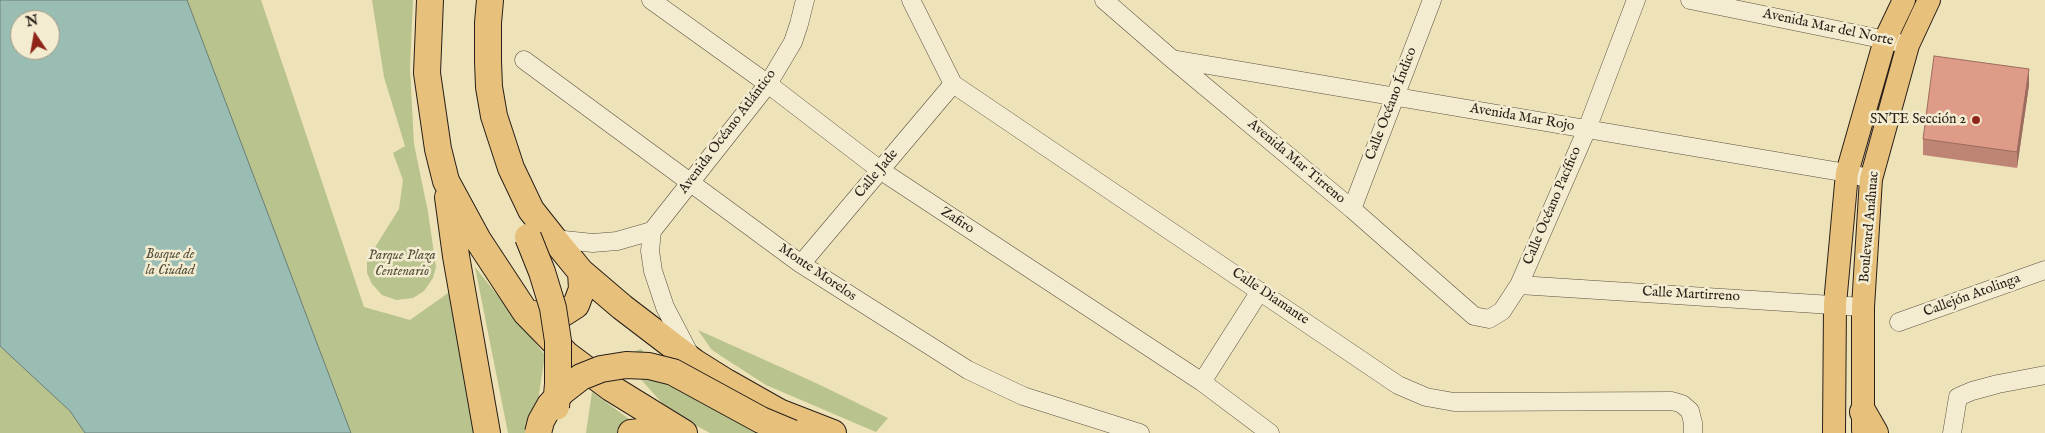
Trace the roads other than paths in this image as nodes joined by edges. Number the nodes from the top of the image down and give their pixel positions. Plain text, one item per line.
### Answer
1 (430, 0) edge
2 (477, 0) edge
3 (490, 0) edge
4 (651, 0) edge
5 (805, 0) edge
6 (911, 0) edge
7 (1104, 0) edge
8 (1432, 0) edge
9 (1636, 0) edge
10 (1690, 0) edge
11 (1904, 0) edge
12 (1930, 0) edge
13 (1885, 40) junction
14 (1908, 45) junction
15 (1172, 59) junction
16 (524, 60) dead end
17 (768, 84) junction
18 (953, 84) junction
19 (1395, 96) junction
20 (1586, 129) junction
21 (880, 170) junction
22 (1847, 173) junction
23 (1871, 179) junction
24 (446, 181) junction
25 (691, 182) junction
26 (1352, 209) junction
27 (652, 231) junction
28 (541, 238) junction
29 (801, 264) junction
30 (2045, 270) edge
31 (581, 272) junction
32 (1519, 285) junction
33 (1260, 291) junction
34 (1835, 304) junction
35 (1863, 307) junction
36 (526, 313) junction
37 (1489, 318) joint
38 (1899, 322) dead end
39 (694, 362) junction
40 (2045, 375) edge
41 (1202, 382) junction
42 (1867, 426) edge
43 (679, 430) edge
44 (487, 433) edge
45 (538, 433) edge
46 (553, 433) edge
47 (631, 433) edge
48 (792, 433) edge
49 (833, 433) edge
50 (1140, 433) edge
51 (1270, 433) edge
52 (1693, 433) edge
53 (1834, 433) edge
54 (1952, 433) edge

1 - 24 highway
2 - 28 highway
3 - 28 highway
4 - 17 street, Zafiro
5 - 17 street, Avenida Océano Atlántico
6 - 18 street, Calle Diamante
7 - 15 street, Avenida Mar Tirreno
8 - 19 street, Calle Océano Índico
9 - 20 street, Calle Océano Pacífico
10 - 13 street, Avenida Mar del Norte
11 - 13 main road, Boulevard Anáhuac
12 - 14 main road, Boulevard Anáhuac
13 - 14 street, Avenida Mar del Norte
13 - 22 main road, Boulevard Anáhuac
14 - 23 main road, Boulevard Anáhuac
15 - 19 street, Avenida Mar Rojo
15 - 26 street, Avenida Mar Tirreno
16 - 25 street, Monte Morelos
17 - 21 street, Zafiro
17 - 25 street, Avenida Océano Atlántico
18 - 21 street, Calle Jade
18 - 33 street, Calle Diamante
19 - 20 street, Avenida Mar Rojo
19 - 26 street, Calle Océano Índico
20 - 22 street, Avenida Mar Rojo
20 - 32 street, Calle Océano Pacífico
21 - 29 street, Calle Jade
21 - 41 street, Zafiro
22 - 23 street, Avenida Mar Rojo
22 - 34 main road, Boulevard Anáhuac
23 - 35 main road, Boulevard Anáhuac
24 - 36 highway
24 - 44 highway
25 - 27 street, Avenida Océano Atlántico
25 - 29 street, Monte Morelos
26 - 37 street, Avenida Mar Tirreno
27 - 28 street
27 - 39 street
28 - 31 highway
28 - 46 highway, bridge
29 - 50 street, Monte Morelos
30 - 38 street, Callejón Atolinga
31 - 36 highway
31 - 39 highway
32 - 34 street, Calle Martirreno
32 - 37 street, Calle Océano Pacífico
33 - 41 street
33 - 52 street, Calle Diamante
34 - 35 street, Calle Martirreno
34 - 53 main road, Boulevard Anáhuac
35 - 42 main road, Boulevard Anáhuac
36 - 43 highway
39 - 49 highway
40 - 54 street
41 - 51 street, Zafiro
43 - 47 highway
45 - 48 highway, bridge

